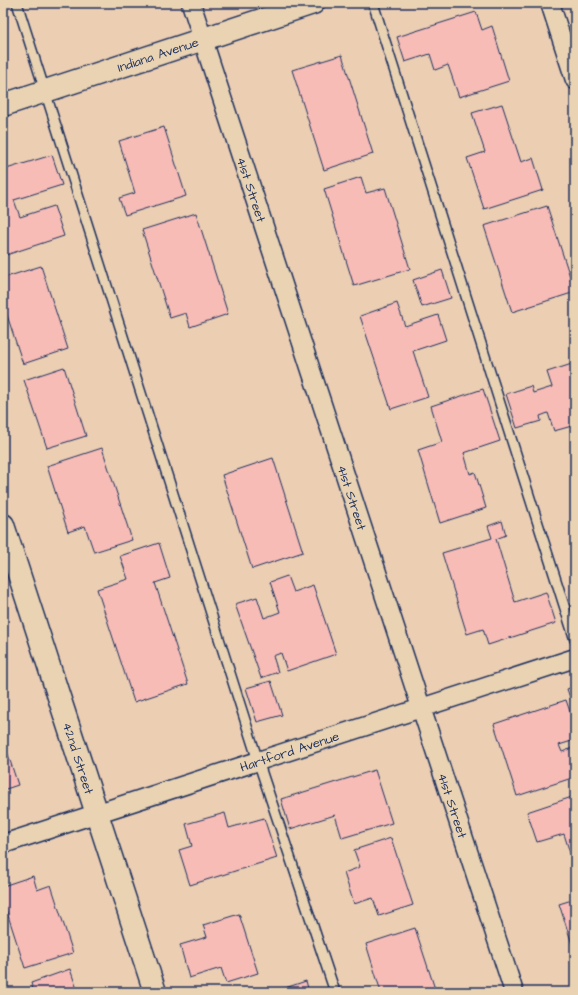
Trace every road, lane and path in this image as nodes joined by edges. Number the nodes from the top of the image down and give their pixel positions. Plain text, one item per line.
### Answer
1 (17, 3) edge
2 (191, 3) edge
3 (314, 3) edge
4 (373, 3) edge
5 (550, 3) edge
6 (203, 39) junction
7 (575, 80) edge
8 (46, 91) junction
9 (3, 105) edge
10 (3, 525) edge
11 (575, 640) edge
12 (575, 658) edge
13 (421, 708) junction
14 (258, 761) junction
15 (97, 814) junction
16 (3, 844) edge
17 (155, 992) edge
18 (335, 992) edge
19 (514, 992) edge

1 - 8 lane
2 - 6 street, 41st Street
3 - 6 street, Indiana Avenue
4 - 11 lane
5 - 7 street
6 - 8 street, Indiana Avenue
6 - 13 street, 41st Street
8 - 9 street, Indiana Avenue
8 - 14 lane
10 - 15 street, 42nd Street
12 - 13 street, Hartford Avenue
13 - 14 street, Hartford Avenue
13 - 19 street, 41st Street
14 - 15 street, Hartford Avenue
14 - 18 lane
15 - 16 street, Hartford Avenue
15 - 17 street, 42nd Street

